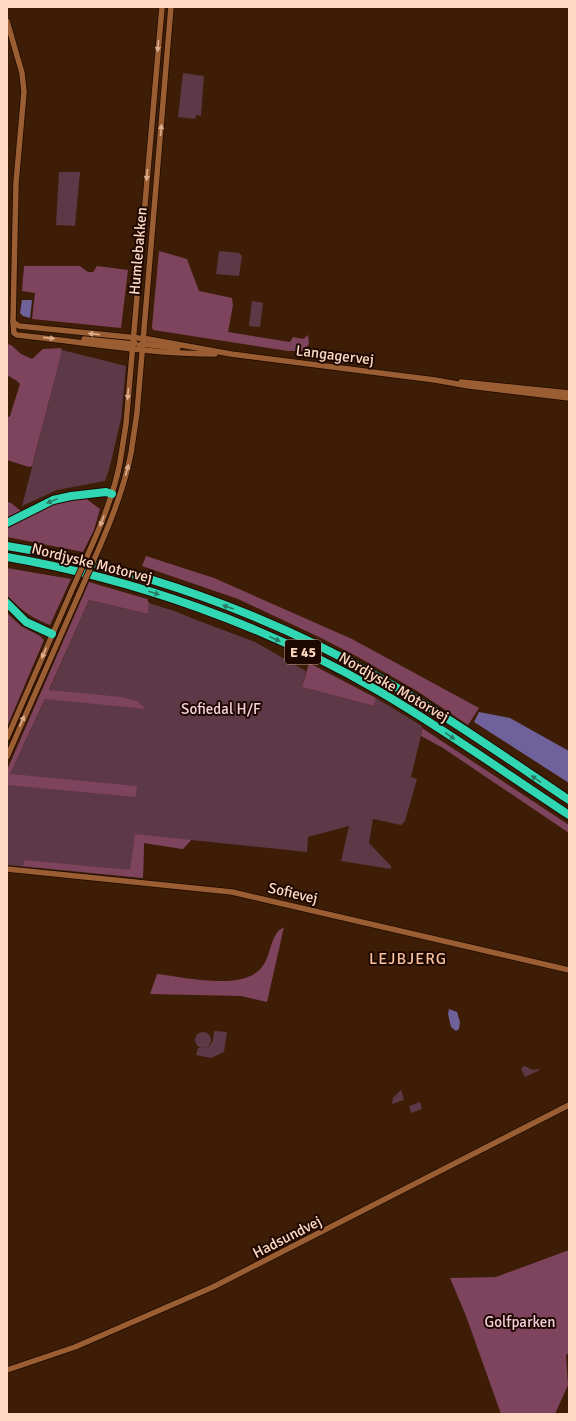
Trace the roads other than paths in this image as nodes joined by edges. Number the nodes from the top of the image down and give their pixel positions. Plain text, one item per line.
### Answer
1 (162, 7) edge
2 (171, 7) edge
3 (7, 21) edge
4 (13, 322) junction
5 (133, 344) junction
6 (142, 344) junction
7 (231, 354) junction
8 (435, 380) junction
9 (569, 393) edge
10 (569, 398) edge
11 (115, 495) junction
12 (7, 523) edge
13 (7, 546) edge
14 (7, 558) edge
15 (7, 603) edge
16 (55, 635) junction
17 (7, 738) edge
18 (7, 757) edge
19 (569, 800) edge
20 (569, 815) edge
21 (7, 869) edge
22 (569, 970) edge
23 (569, 1105) edge
24 (7, 1370) edge

1 -> 5 street, Humlebakken
6 -> 2 street, Humlebakken
3 - 4 street
5 -> 4 street, Langagervej
4 -> 5 street, Langagervej
5 - 6 street, Langagervej
5 - 6 street
5 -> 11 street, Humlebakken
6 - 7 street, Langagervej
6 - 7 street, Langagervej
11 -> 6 street, Humlebakken
7 - 8 street, Langagervej
8 - 9 street, Langagervej
8 - 10 street, Langagervej
11 -> 12 highway
11 -> 16 street, Humlebakken, bridge
11 - 16 street, Humlebakken, bridge
19 -> 13 highway, Nordjyske Motorvej / E 45
14 -> 20 highway, Nordjyske Motorvej / E 45
15 - 16 highway
16 -> 17 street, Humlebakken
18 -> 16 street, Humlebakken
21 - 22 street, Sofievej
23 - 24 street, Hadsundvej

